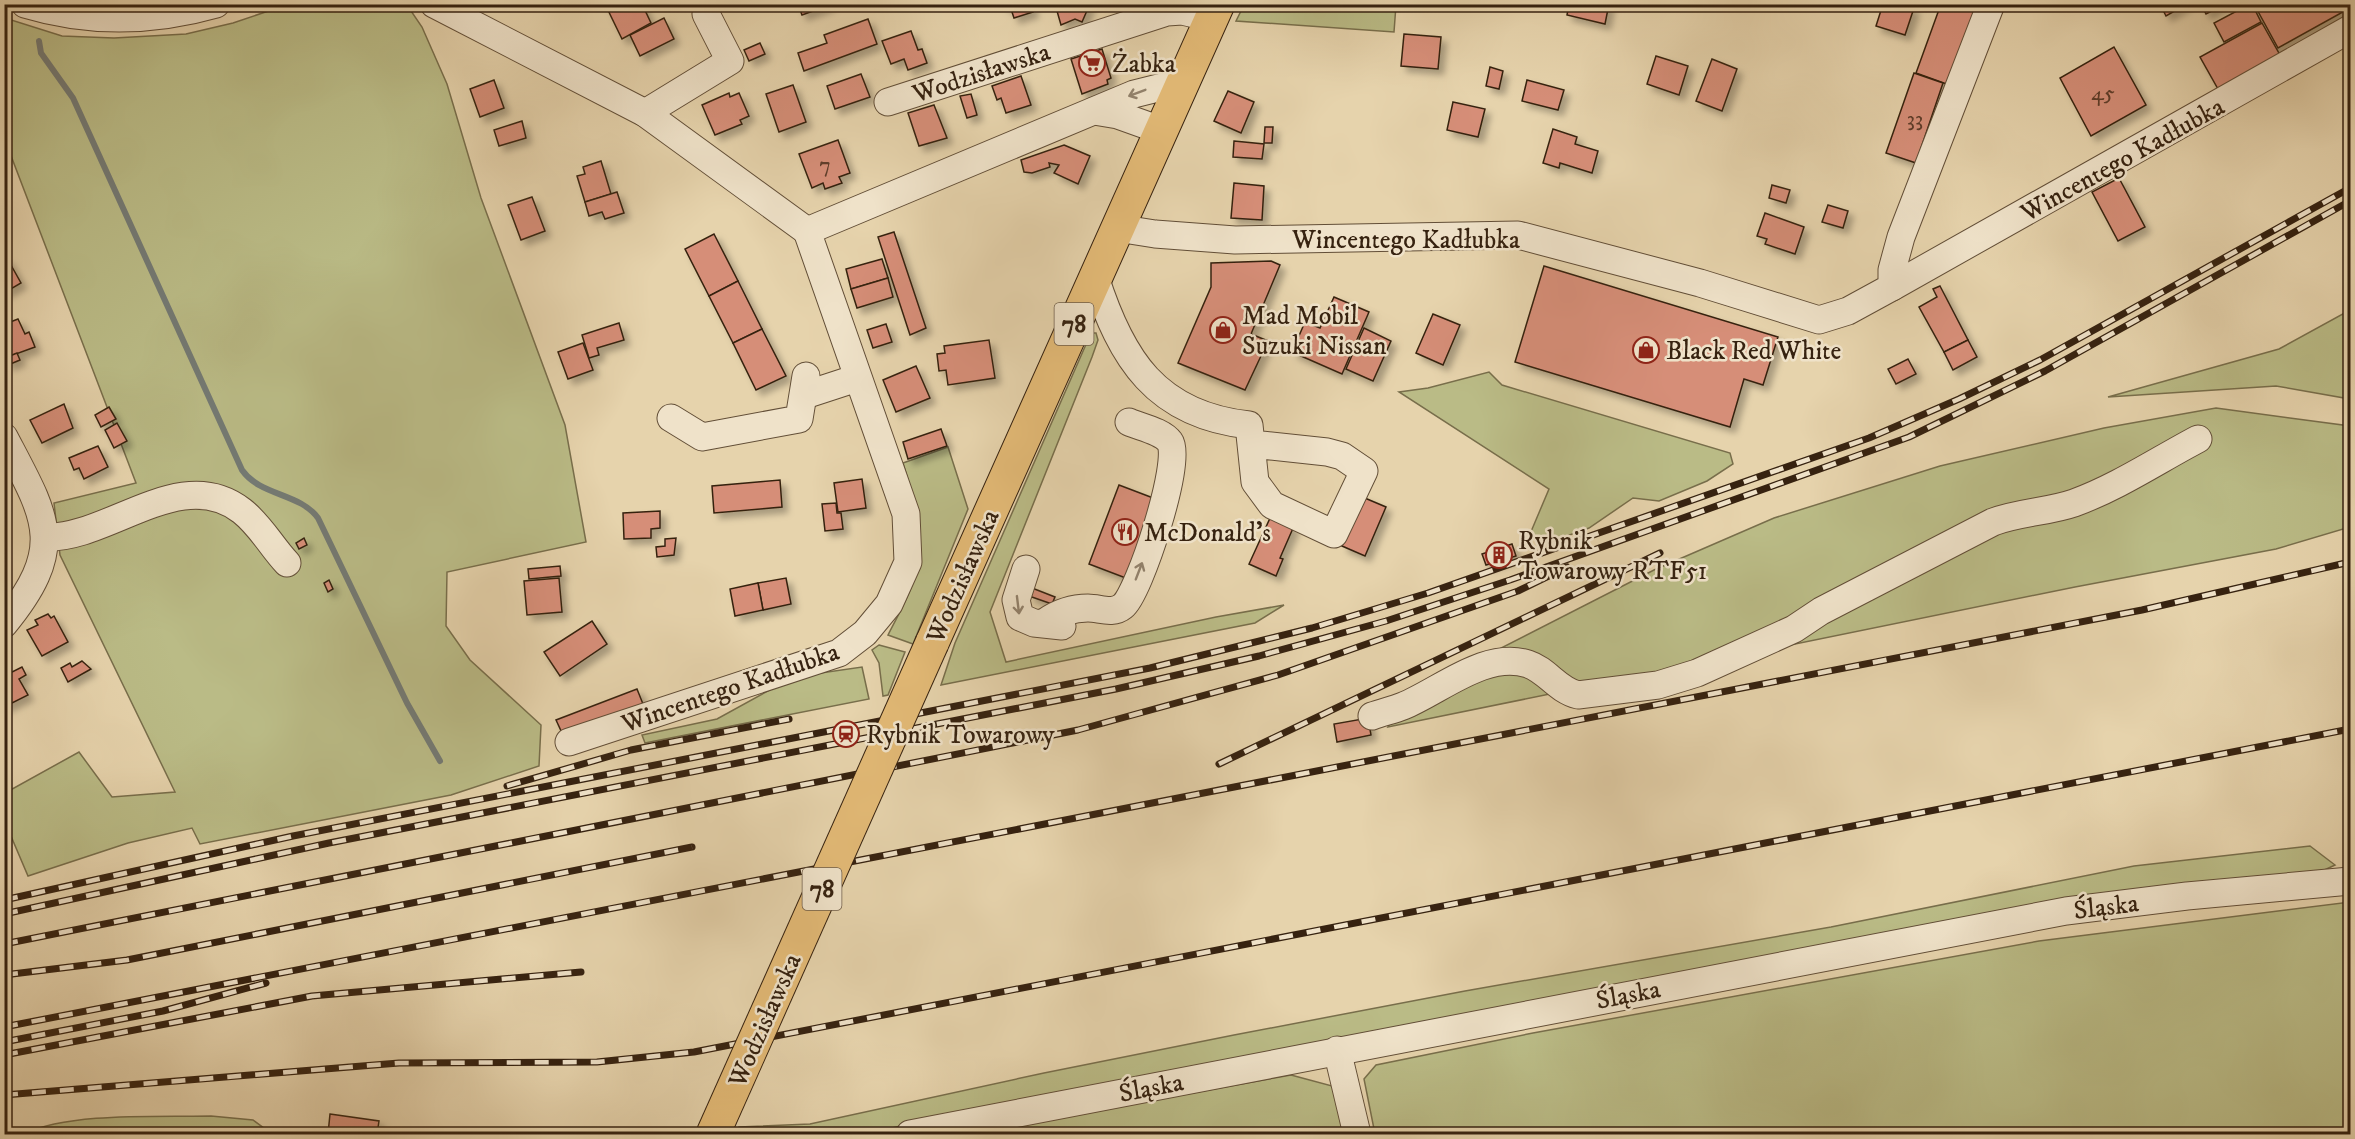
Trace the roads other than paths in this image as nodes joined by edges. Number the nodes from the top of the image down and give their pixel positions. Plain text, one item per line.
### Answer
1 (25, 4) edge
2 (216, 4) edge
3 (434, 4) edge
4 (1991, 4) edge
5 (1215, 11) edge
6 (706, 14) dead end
7 (2350, 29) edge
8 (1182, 81) junction
9 (888, 102) dead end
10 (1094, 111) junction
11 (645, 113) junction
12 (1160, 130) junction
13 (1118, 228) junction
14 (807, 231) junction
15 (1095, 277) junction
16 (1892, 286) junction
17 (857, 378) junction
18 (671, 418) dead end
19 (1129, 422) dead end
20 (4, 437) edge
21 (2198, 439) dead end
22 (1252, 444) dead end
23 (45, 537) junction
24 (287, 563) dead end
25 (1026, 569) dead end
26 (4, 624) edge
27 (1372, 716) dead end
28 (569, 742) dead end
29 (2350, 881) edge
30 (1337, 1050) junction
31 (713, 1134) edge
32 (910, 1134) edge
33 (1356, 1134) edge

1 - 2 street
3 - 11 street
4 - 16 street
5 - 8 main road, Wodzisławska / 78
5 - 9 street, Wodzisławska
6 - 11 street
7 - 16 street, Wincentego Kadłubka
8 -> 10 street
8 - 12 main road, Wodzisławska / 78
10 - 12 street
10 - 14 street
11 - 14 street
12 - 13 main road, Wodzisławska / 78
13 - 15 main road, Wodzisławska / 78
13 - 16 street, Wincentego Kadłubka
14 - 17 street, Wincentego Kadłubka
15 - 22 street
15 - 31 main road, Wodzisławska / 78, bridge
17 - 18 street
17 - 28 street, Wincentego Kadłubka
25 -> 19 street
20 - 23 street
21 - 27 street
23 - 24 street
23 - 26 street
29 - 30 street, Śląska
30 - 32 street, Śląska
30 - 33 street

